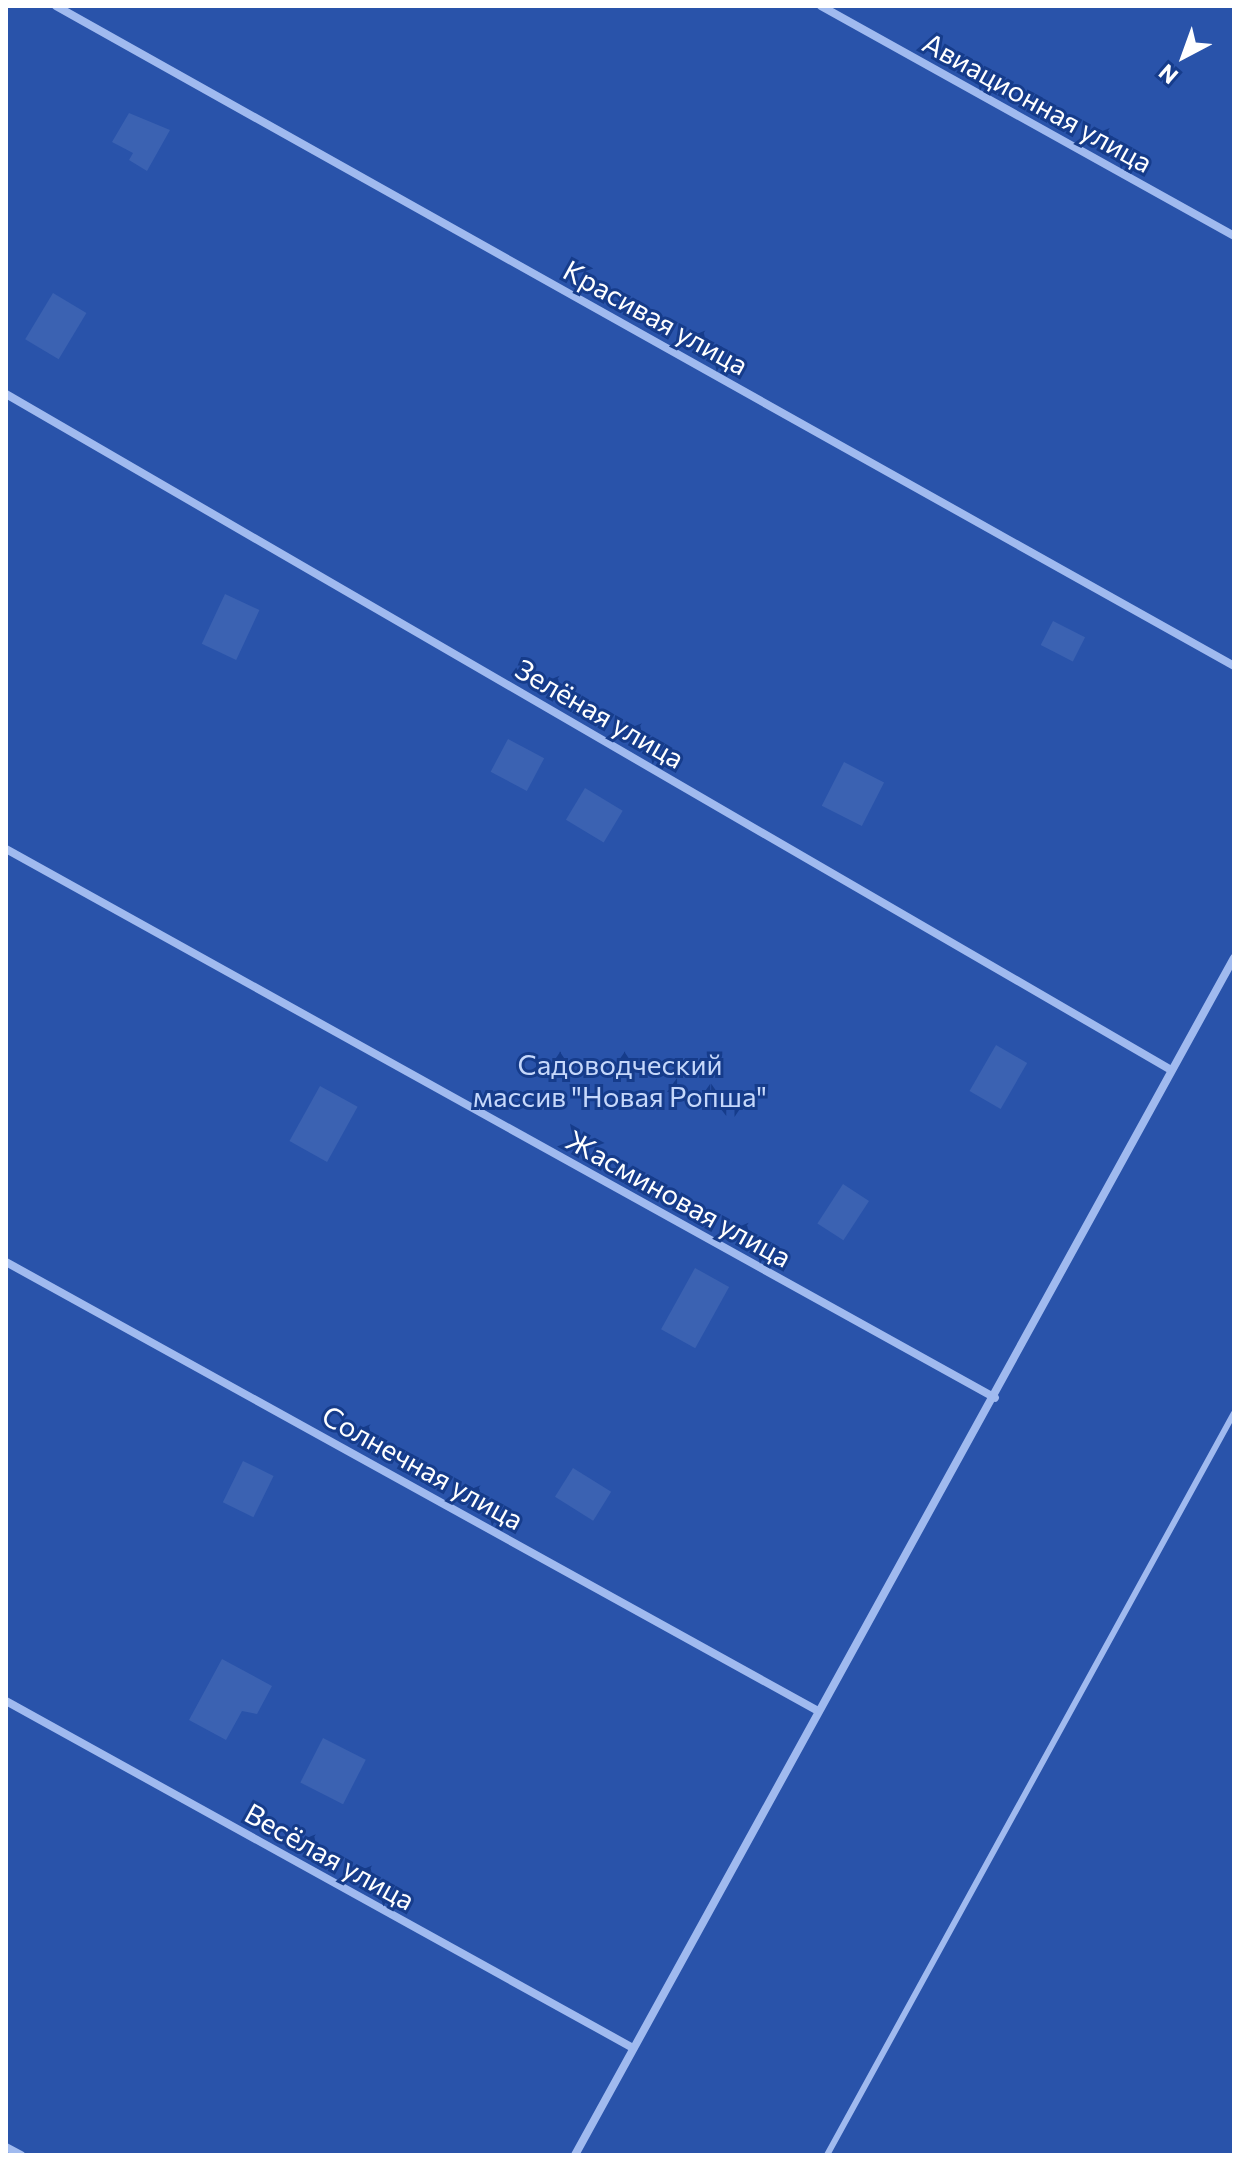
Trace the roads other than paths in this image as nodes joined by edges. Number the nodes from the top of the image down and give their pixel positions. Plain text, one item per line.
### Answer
1 (56, 6) edge
2 (821, 6) edge
3 (1234, 236) edge
4 (6, 394) edge
5 (1234, 666) edge
6 (6, 849) edge
7 (1234, 958) edge
8 (1171, 1070) junction
9 (6, 1262) edge
10 (995, 1398) junction
11 (1234, 1413) edge
12 (6, 1701) edge
13 (818, 1711) junction
14 (633, 2048) junction
15 (6, 2147) edge
16 (21, 2155) edge
17 (575, 2155) edge
18 (827, 2155) edge

1 - 5 street, Красивая улица
2 - 3 street, Авиационная улица
4 - 8 street, Зелёная улица
6 - 10 street, Жасминовая улица
7 - 8 street
8 - 10 street
9 - 13 street, Солнечная улица
10 - 13 street
11 - 18 lane
12 - 14 street, Весёлая улица
13 - 14 street
14 - 17 street
15 - 16 street

